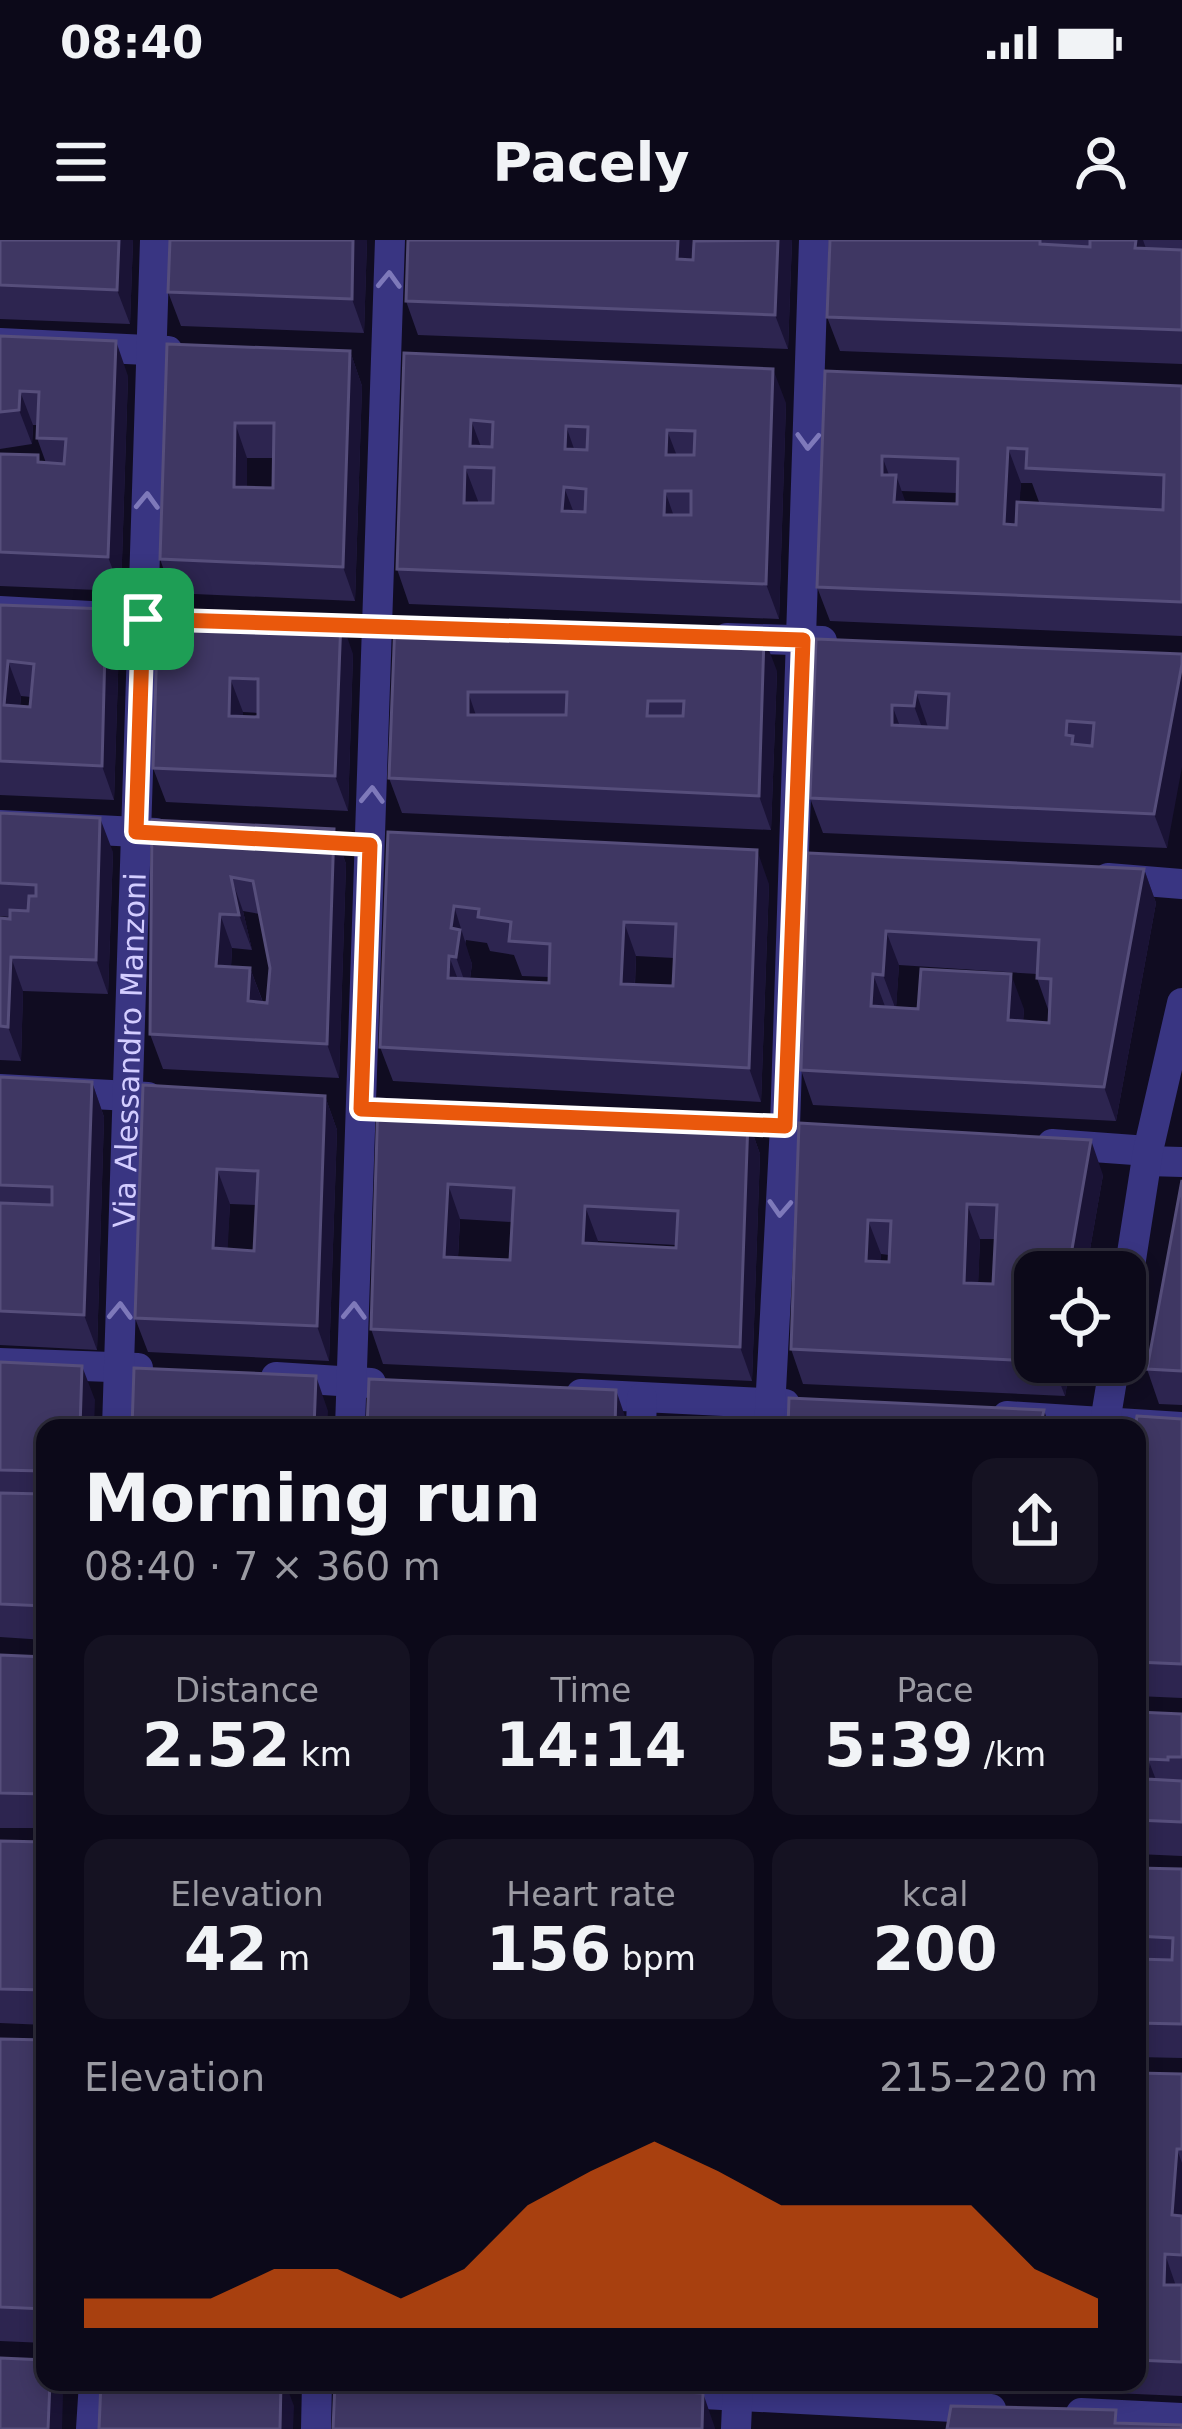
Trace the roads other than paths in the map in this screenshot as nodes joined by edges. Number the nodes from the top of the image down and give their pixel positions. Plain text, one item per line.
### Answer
1 (155, 240) edge
2 (390, 240) edge
3 (814, 240) edge
4 (0, 343) edge
5 (151, 350) junction
6 (198, 353) edge
7 (0, 610) edge
8 (143, 619) junction
9 (190, 621) edge
10 (708, 638) edge
11 (803, 640) junction
12 (850, 643) edge
13 (0, 825) edge
14 (136, 832) junction
15 (183, 835) edge
16 (1068, 875) edge
17 (1182, 884) edge
18 (1182, 1003) edge
19 (0, 1089) edge
20 (128, 1096) junction
21 (174, 1099) edge
22 (1012, 1141) edge
23 (1147, 1156) junction
24 (1182, 1162) edge
25 (1132, 1251) edge
26 (0, 1363) edge
27 (119, 1367) junction
28 (165, 1370) edge
29 (236, 1375) edge
30 (352, 1382) junction
31 (1112, 1383) edge
32 (397, 1384) edge
33 (553, 1393) edge
34 (814, 1406) edge
35 (641, 1413) edge
36 (971, 1414) edge
37 (769, 1415) edge
38 (117, 1419) edge
39 (350, 1419) edge
40 (1032, 1419) edge
41 (1106, 1419) edge
42 (1146, 1426) edge
43 (1182, 1427) edge
44 (93, 2391) edge
45 (317, 2391) edge
46 (738, 2391) edge
47 (767, 2391) edge
48 (914, 2406) edge
49 (1182, 2418) edge
50 (91, 2429) edge
51 (316, 2429) edge
52 (736, 2429) edge

1 - 5 street, Via Alessandro Manzoni
30 -> 2 street
3 -> 11 street
4 - 5 street
5 - 6 street
8 -> 5 street, Via Alessandro Manzoni
7 - 8 street
8 - 9 street
8 - 14 street, Via Alessandro Manzoni
10 - 11 street
11 - 12 street
11 -> 37 street
13 - 14 street
14 - 15 street
14 - 20 street, Via Alessandro Manzoni
16 - 17 street
18 - 23 street
19 - 20 street
20 - 21 street
27 -> 20 street, Via Alessandro Manzoni
22 - 23 street
23 - 24 street
23 - 25 street
26 - 27 street
27 - 28 street
27 - 38 street, Via Alessandro Manzoni
29 - 30 street
30 - 32 street
30 - 39 street
31 - 41 street
33 - 35 street
34 - 37 street
35 - 37 street
36 - 40 street
42 - 43 street
44 - 50 street
45 - 51 street
46 - 52 street
47 - 48 street
48 - 49 street

